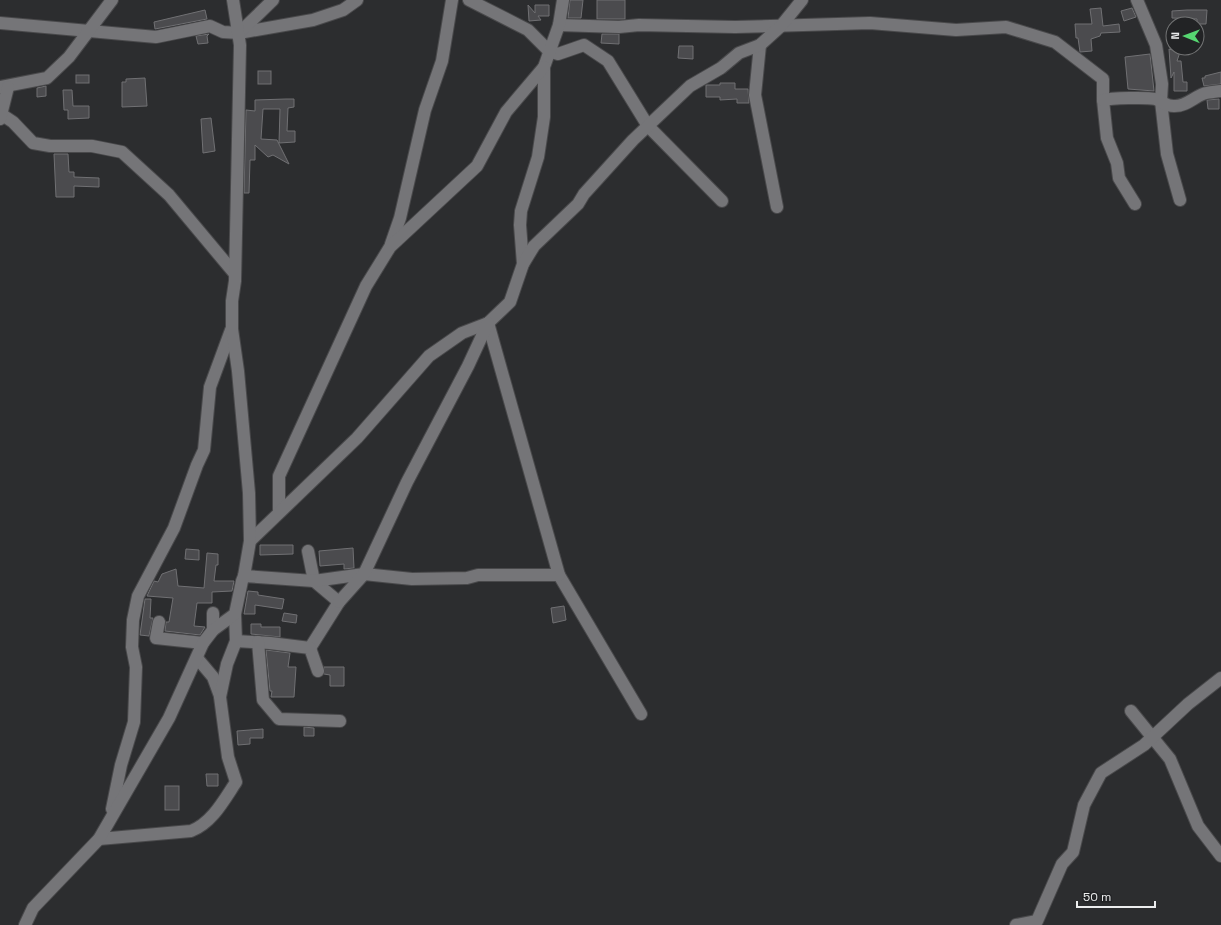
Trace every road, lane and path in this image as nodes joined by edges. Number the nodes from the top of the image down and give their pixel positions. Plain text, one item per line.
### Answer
1 (112, 0) edge
2 (233, 0) edge
3 (273, 0) edge
4 (366, 0) edge
5 (452, 0) edge
6 (469, 0) edge
7 (563, 0) edge
8 (802, 0) edge
9 (1137, 0) edge
10 (354, 2) edge
11 (790, 5) edge
12 (0, 23) edge
13 (559, 25) junction
14 (781, 26) junction
15 (90, 32) junction
16 (239, 34) junction
17 (760, 45) junction
18 (549, 51) junction
19 (544, 67) junction
20 (4, 87) edge
21 (1221, 91) edge
22 (1103, 100) junction
23 (1161, 101) junction
24 (1, 116) edge
25 (648, 126) junction
26 (1180, 200) dead end
27 (722, 201) dead end
28 (1135, 204) dead end
29 (777, 207) dead end
30 (390, 247) junction
31 (523, 264) junction
32 (235, 274) junction
33 (488, 323) junction
34 (232, 329) junction
35 (278, 511) junction
36 (250, 541) junction
37 (308, 551) dead end
38 (364, 574) junction
39 (559, 575) junction
40 (244, 576) junction
41 (314, 581) junction
42 (339, 602) junction
43 (213, 613) dead end
44 (234, 614) junction
45 (159, 622) dead end
46 (213, 630) junction
47 (236, 641) junction
48 (258, 642) junction
49 (203, 643) junction
50 (310, 648) junction
51 (197, 658) junction
52 (318, 672) dead end
53 (1221, 678) edge
54 (220, 697) junction
55 (1131, 712) dead end
56 (641, 714) dead end
57 (340, 721) dead end
58 (1152, 737) junction
59 (111, 818) junction
60 (99, 839) junction
61 (1221, 856) edge
62 (25, 925) edge
63 (1016, 925) edge

1 - 15 street
2 - 16 street
3 - 16 street
4 - 10 street
5 - 30 street
6 - 18 street
7 - 13 street
8 - 11 street
9 - 23 street
10 - 16 street
11 - 14 street
12 - 15 street
13 - 14 street
13 - 18 street
14 - 17 street
14 - 22 street
15 - 16 street
15 - 20 street
16 - 32 street
17 - 25 street
17 - 29 street
18 - 19 street
18 - 25 street
19 - 30 street
19 - 31 street
20 - 24 street
21 - 23 street
22 - 23 street
22 - 28 street
23 - 26 street
24 - 32 street
25 - 27 street
25 - 31 street
30 - 35 street
31 - 33 street
32 - 34 street
33 - 35 street
33 - 38 street
33 - 39 street
34 - 36 street
34 - 59 street
35 - 36 street
36 - 40 street
37 - 41 street
38 - 39 street
38 - 41 street
38 - 42 street
39 - 56 street
40 - 41 street
40 - 44 street
41 - 42 street
42 - 50 street
43 - 46 street
44 - 46 street
44 - 47 street
45 - 49 street
46 - 49 street
47 - 48 street
47 - 54 street
48 - 50 street
48 - 57 street
49 - 51 street
50 - 52 street
51 - 54 street
51 - 59 street
53 - 58 street
54 - 60 street
55 - 58 street
58 - 61 street
58 - 63 street
59 - 60 street
60 - 62 street

